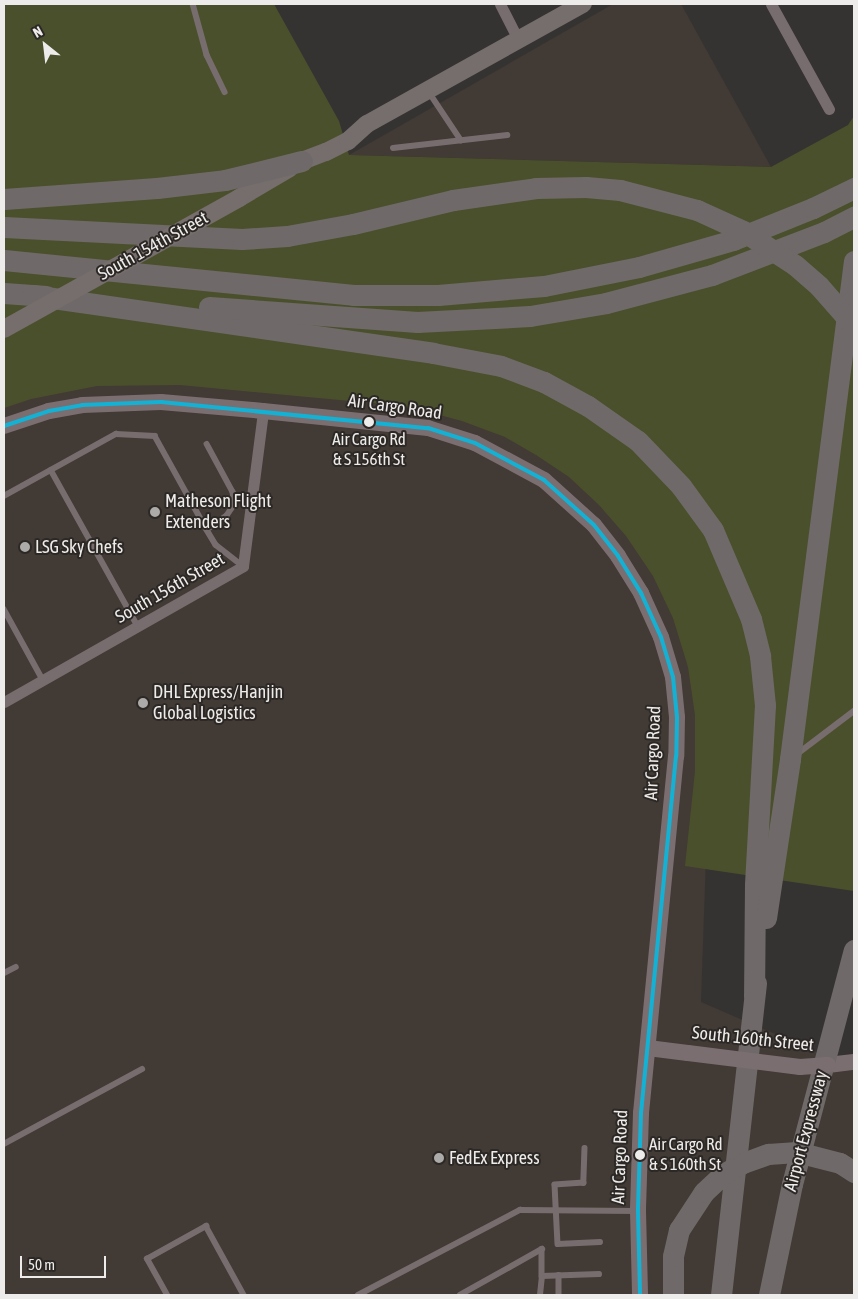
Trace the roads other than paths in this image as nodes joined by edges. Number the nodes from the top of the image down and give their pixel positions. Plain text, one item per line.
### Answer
1 (193, 4) edge
2 (500, 4) edge
3 (583, 4) edge
4 (771, 4) edge
5 (518, 39) junction
6 (428, 90) junction
7 (224, 92) dead end
8 (829, 109) dead end
9 (506, 135) dead end
10 (461, 140) junction
11 (393, 148) dead end
12 (302, 161) junction
13 (854, 188) edge
14 (4, 200) edge
15 (854, 217) edge
16 (4, 227) edge
17 (4, 260) edge
18 (854, 261) edge
19 (4, 292) edge
20 (32, 295) junction
21 (854, 326) edge
22 (4, 330) edge
23 (263, 411) junction
24 (4, 426) edge
25 (207, 444) dead end
26 (51, 470) junction
27 (4, 496) edge
28 (207, 530) junction
29 (243, 566) junction
30 (4, 609) edge
31 (138, 626) junction
32 (42, 680) junction
33 (4, 702) edge
34 (854, 711) edge
35 (790, 759) junction
36 (853, 960) edge
37 (16, 966) dead end
38 (4, 973) edge
39 (754, 996) junction
40 (648, 1048) junction
41 (849, 1063) edge
42 (142, 1069) dead end
43 (4, 1144) edge
44 (585, 1148) dead end
45 (847, 1167) edge
46 (557, 1210) junction
47 (638, 1210) junction
48 (600, 1242) dead end
49 (600, 1274) dead end
50 (559, 1275) junction
51 (542, 1276) junction
52 (167, 1295) edge
53 (244, 1295) edge
54 (358, 1295) edge
55 (460, 1295) edge
56 (540, 1295) edge
57 (559, 1295) edge
58 (640, 1295) edge
59 (673, 1295) edge
60 (721, 1295) edge
61 (769, 1295) edge

1 - 7 lane
2 - 5 street
3 - 5 main road, South 154th Street
4 - 8 street
5 - 6 main road, South 154th Street
6 - 10 lane
6 - 12 main road, South 154th Street
9 - 10 lane
10 - 11 lane
12 - 14 highway
12 - 22 main road, South 154th Street, bridge
13 - 17 highway
15 - 20 highway
16 - 21 highway, bridge
18 - 35 highway
19 - 20 highway
20 - 39 highway
23 - 24 street, Air Cargo Road
23 - 29 street, South 156th Street
23 - 40 street, Air Cargo Road
25 - 28 lane
26 - 27 lane
26 - 28 lane
26 - 31 lane
28 - 29 lane
29 - 31 street, South 156th Street
30 - 32 lane
31 - 32 street, South 156th Street
32 - 33 street, South 156th Street
34 - 35 lane
35 - 39 highway
36 - 61 highway, Airport Expressway
37 - 38 lane
39 - 60 highway
40 - 41 street, South 160th Street, bridge
40 - 47 street, Air Cargo Road
42 - 43 lane
44 - 46 lane
45 - 59 highway, bridge
46 - 47 lane
46 - 48 lane
46 - 54 lane
47 - 58 street, Air Cargo Road
49 - 50 lane
50 - 51 lane
50 - 57 lane
51 - 55 lane
51 - 56 lane
52 - 53 lane

